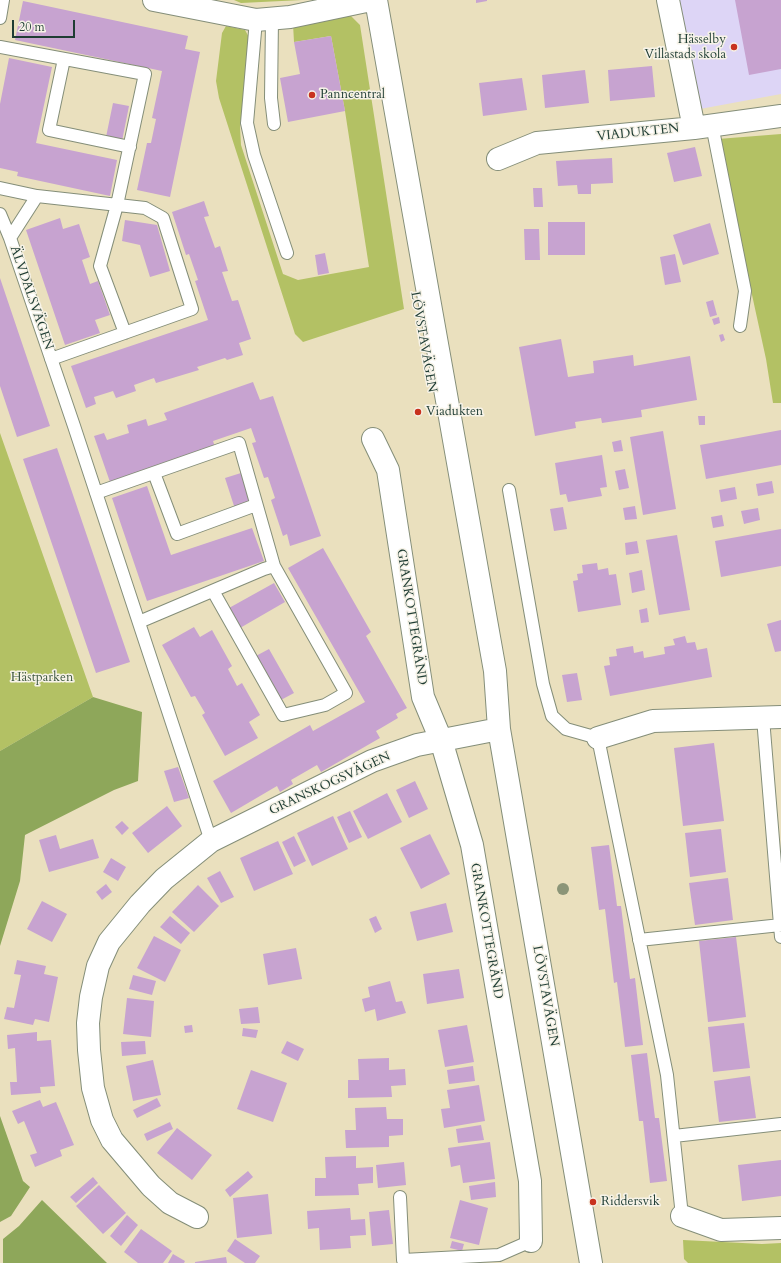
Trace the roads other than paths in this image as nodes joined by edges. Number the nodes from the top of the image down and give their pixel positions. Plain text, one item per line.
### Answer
1 (3, 0) edge
2 (154, 0) edge
3 (368, 0) edge
4 (668, 0) edge
5 (0, 18) edge
6 (264, 19) junction
7 (0, 47) edge
8 (64, 59) junction
9 (781, 116) edge
10 (274, 124) dead end
11 (703, 126) junction
12 (130, 147) junction
13 (498, 159) dead end
14 (0, 188) edge
15 (37, 196) junction
16 (117, 205) junction
17 (0, 214) edge
18 (10, 238) junction
19 (287, 253) dead end
20 (740, 326) dead end
21 (125, 333) junction
22 (52, 359) junction
23 (373, 439) dead end
24 (154, 473) junction
25 (508, 490) dead end
26 (96, 493) junction
27 (256, 505) junction
28 (274, 566) junction
29 (213, 591) junction
30 (139, 622) junction
31 (772, 717) edge
32 (499, 729) junction
33 (598, 738) junction
34 (441, 740) junction
35 (211, 840) junction
36 (781, 929) edge
37 (639, 940) junction
38 (781, 1124) edge
39 (674, 1136) junction
40 (400, 1197) dead end
41 (682, 1216) joint
42 (197, 1217) dead end
43 (781, 1228) edge
44 (530, 1241) joint
45 (591, 1263) edge

1 - 5 lane
2 - 6 street
3 - 6 street
3 - 32 street, LÖVSTAVÄGEN
4 - 11 street
6 - 10 lane
6 - 19 lane
7 - 8 lane
8 - 12 lane
8 - 12 lane
9 - 11 street, VIADUKTEN
11 - 13 street, VIADUKTEN
11 - 20 lane
12 - 16 lane
14 - 15 lane, ÄLVDALSVÄGEN
15 - 16 lane, ÄLVDALSVÄGEN
15 - 18 lane, ÄLVDALSVÄGEN
16 - 21 lane
16 - 21 lane, ÄLVDALSVÄGEN
17 - 18 lane, ÄLVDALSVÄGEN
18 - 22 lane, ÄLVDALSVÄGEN
21 - 22 lane, ÄLVDALSVÄGEN
22 - 26 lane, ÄLVDALSVÄGEN
23 - 34 street, GRANKOTTEGRÄND
24 - 26 lane
24 - 27 lane
24 - 27 lane
25 - 33 lane
26 - 30 lane
27 - 28 lane
28 - 29 lane
28 - 29 lane
29 - 30 lane
30 - 35 lane
31 - 33 street
31 - 36 lane
32 - 34 street, GRANSKOGSVÄGEN
32 - 45 street, LÖVSTAVÄGEN
33 - 37 lane
34 - 35 street, GRANSKOGSVÄGEN
34 - 44 street, GRANKOTTEGRÄND
35 - 42 street, GRANSKOGSVÄGEN
36 - 37 lane
37 - 39 lane
38 - 39 lane
39 - 41 lane
40 - 44 lane, GRANKOTTEGRÄND
41 - 43 street

